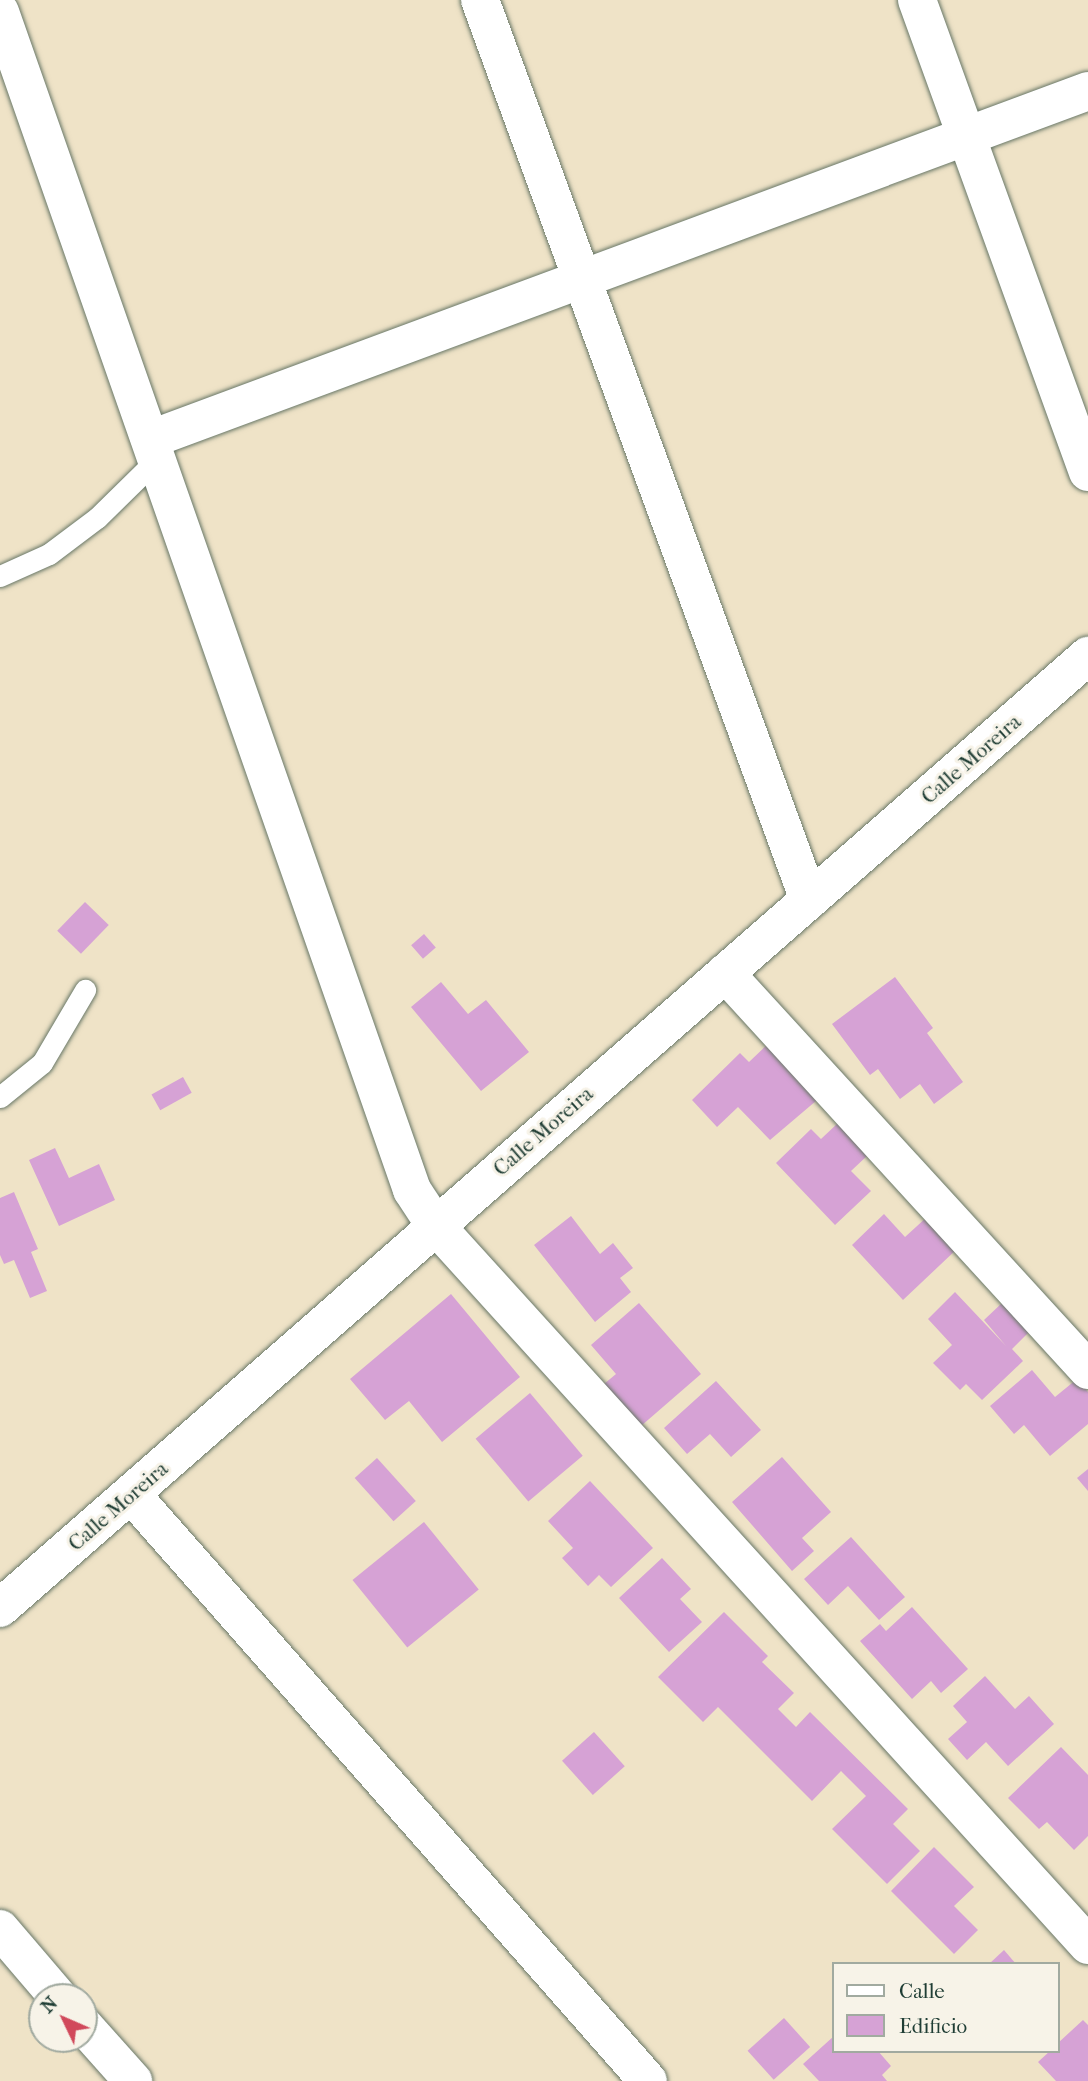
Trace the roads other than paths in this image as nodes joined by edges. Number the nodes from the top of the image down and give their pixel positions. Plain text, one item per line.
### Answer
1 (480, 0) edge
2 (918, 0) edge
3 (0, 12) edge
4 (1088, 91) edge
5 (966, 136) junction
6 (581, 279) junction
7 (154, 449) junction
8 (1088, 472) edge
9 (0, 576) edge
10 (1088, 656) edge
11 (809, 900) junction
12 (725, 972) junction
13 (85, 990) dead end
14 (0, 1097) edge
15 (435, 1225) junction
16 (1088, 1370) edge
17 (131, 1494) junction
18 (0, 1608) edge
19 (0, 1929) edge
20 (1088, 1945) edge
21 (46, 1983) edge
22 (98, 2042) edge
23 (638, 2078) edge
24 (133, 2081) edge

1 - 6 street
2 - 5 street
3 - 7 street
4 - 5 street
5 - 6 street
5 - 8 street
6 - 7 street
6 - 11 street
7 - 9 lane
7 - 15 street
10 - 11 street, Calle Moreira
11 - 12 street, Calle Moreira
12 - 15 street, Calle Moreira
12 - 16 street
13 - 14 lane
15 - 17 street, Calle Moreira
15 - 20 street
17 - 18 street, Calle Moreira
17 - 23 street
19 - 21 street
22 - 24 street

